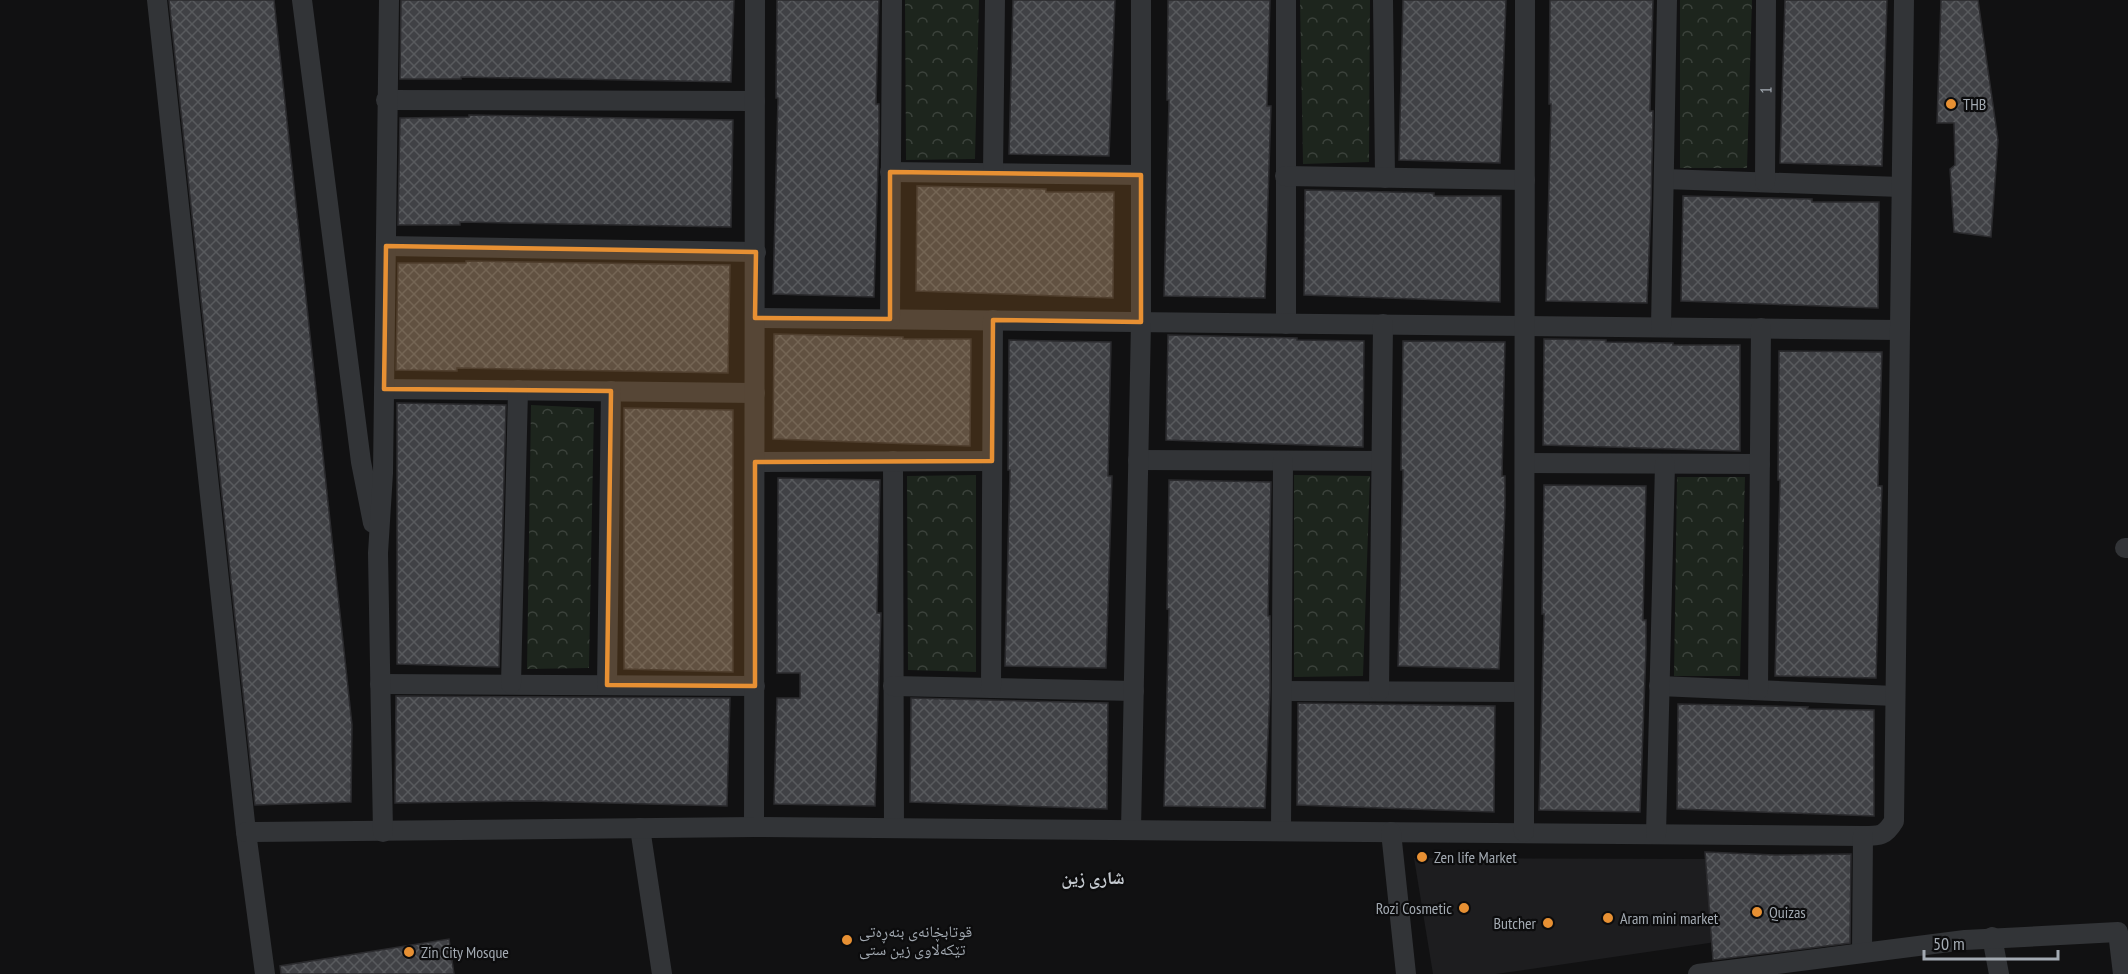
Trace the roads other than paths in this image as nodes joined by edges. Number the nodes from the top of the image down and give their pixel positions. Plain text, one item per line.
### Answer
1 (157, 0) edge
2 (302, 0) edge
3 (389, 0) edge
4 (755, 0) edge
5 (892, 0) edge
6 (996, 0) edge
7 (1142, 0) edge
8 (1286, 0) edge
9 (1383, 0) edge
10 (1525, 0) edge
11 (1667, 0) edge
12 (1766, 0) edge
13 (1904, 0) edge
14 (386, 100) junction
15 (755, 100) junction
16 (890, 172) junction
17 (993, 173) junction
18 (1141, 175) junction
19 (1285, 176) junction
20 (1384, 178) junction
21 (1664, 179) junction
22 (1526, 180) junction
23 (1766, 182) junction
24 (1901, 187) junction
25 (386, 246) junction
26 (756, 252) junction
27 (755, 318) junction
28 (890, 319) junction
29 (993, 320) junction
30 (1141, 322) junction
31 (1286, 324) junction
32 (1383, 324) junction
33 (1526, 326) junction
34 (1661, 327) junction
35 (1761, 328) junction
36 (1899, 330) junction
37 (384, 389) junction
38 (518, 390) junction
39 (611, 391) junction
40 (755, 393) junction
41 (1138, 460) junction
42 (1283, 460) junction
43 (892, 461) junction
44 (992, 461) junction
45 (1381, 461) junction
46 (755, 462) junction
47 (1525, 463) junction
48 (1665, 464) junction
49 (1760, 464) junction
50 (378, 553) junction
51 (380, 684) junction
52 (512, 684) junction
53 (608, 685) junction
54 (754, 686) junction
55 (893, 686) junction
56 (1659, 686) junction
57 (991, 688) junction
58 (1758, 690) junction
59 (1134, 691) junction
60 (1282, 691) junction
61 (1379, 691) junction
62 (1524, 692) junction
63 (1895, 696) junction
64 (754, 827) junction
65 (640, 828) junction
66 (894, 828) junction
67 (1131, 830) junction
68 (1281, 831) junction
69 (246, 832) junction
70 (383, 832) junction
71 (1391, 832) junction
72 (1524, 832) junction
73 (1656, 834) junction
74 (1863, 836) junction
75 (1992, 937) junction
76 (1862, 952) junction
77 (1731, 972) edge
78 (266, 974) edge
79 (662, 974) edge
80 (1406, 974) edge
81 (1698, 974) edge
82 (1999, 974) edge
83 (2123, 974) edge

1 - 69 street
2 - 50 street
3 - 14 street
4 - 15 street
5 - 16 street
6 - 17 street
7 - 18 street
8 - 19 street
9 - 20 street
10 - 22 street
11 - 21 street
12 - 23 street, 1
13 - 24 street
14 - 15 street
14 - 25 street
15 - 26 street
16 - 17 street
16 - 28 street
17 - 18 street
18 - 30 street
19 - 20 street
19 - 31 street
20 - 22 street
21 - 23 street
21 - 34 street
22 - 33 street
23 - 24 street
24 - 36 street
25 - 26 street
25 - 37 street
26 - 27 street
27 - 28 street
27 - 40 street
28 - 29 street
29 - 30 street
29 - 44 street
30 - 31 street
30 - 41 street
31 - 32 street
32 - 33 street
32 - 45 street
33 - 34 street
33 - 47 street
34 - 35 street
35 - 36 street
35 - 49 street
36 - 63 street
37 - 38 street
37 - 50 street
38 - 39 street
38 - 52 street
39 - 40 street
39 - 53 street
40 - 46 street
41 - 42 street
41 - 59 street
42 - 45 street
42 - 60 street
43 - 44 street
43 - 46 street
43 - 55 street
44 - 57 street
45 - 61 street
46 - 54 street
47 - 48 street
47 - 62 street
48 - 49 street
48 - 56 street
49 - 58 street
50 - 51 street
51 - 52 street
51 - 70 street
52 - 53 street
53 - 54 street
54 - 64 street
55 - 57 street
55 - 66 street
56 - 58 street
56 - 73 street
57 - 59 street
58 - 63 street
59 - 67 street
60 - 61 street
60 - 68 street
61 - 62 street
62 - 72 street
63 - 74 street
64 - 65 street
64 - 66 street
65 - 70 street
65 - 79 street
66 - 67 street
67 - 68 street
68 - 71 street
69 - 70 street
69 - 78 street
71 - 72 street
71 - 80 street
72 - 73 street
73 - 74 street
74 - 76 street
75 - 76 street
75 - 82 street
75 - 83 street
76 - 77 street
77 - 81 street

